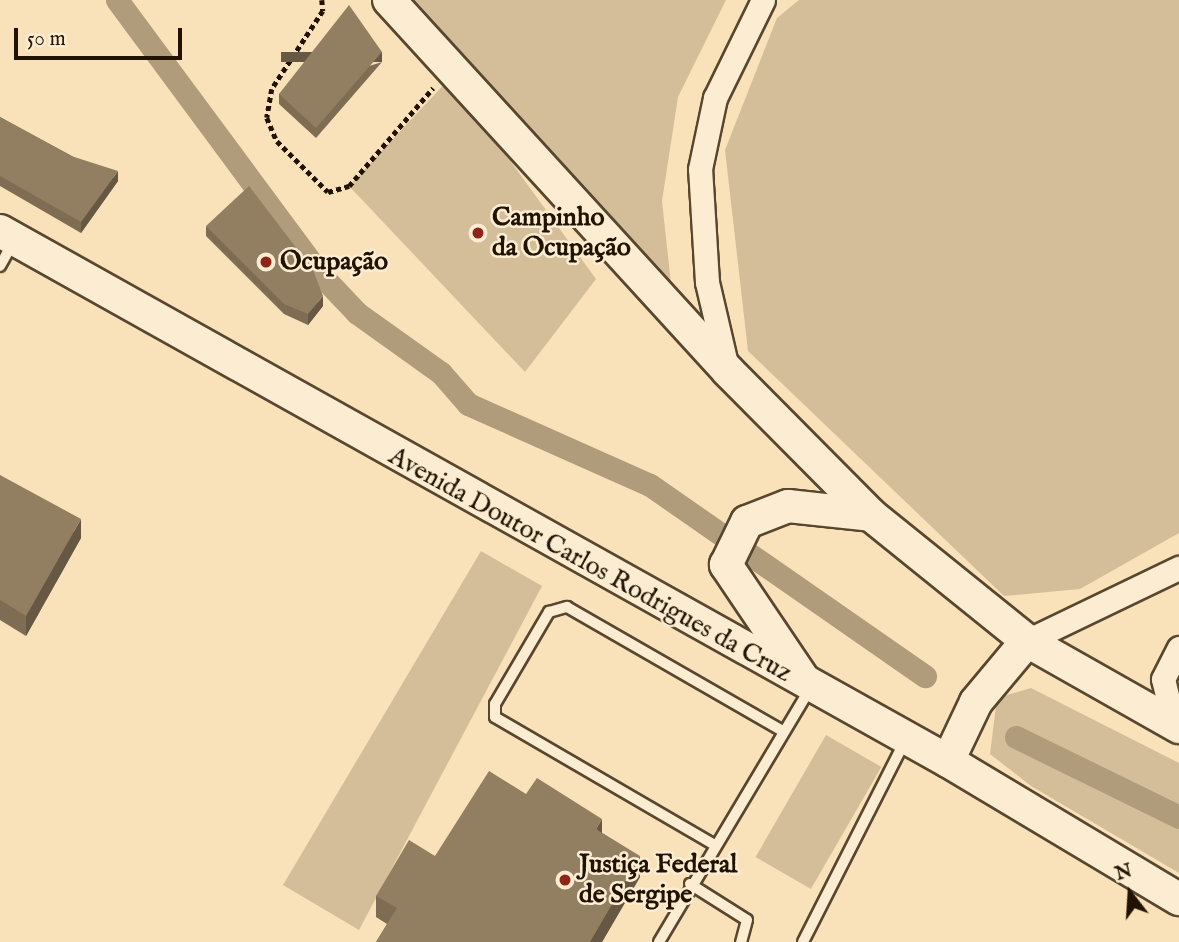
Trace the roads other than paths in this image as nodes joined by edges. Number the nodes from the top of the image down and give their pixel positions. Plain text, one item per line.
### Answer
1 (390, 0) edge
2 (763, 0) edge
3 (5, 246) edge
4 (728, 371) junction
5 (871, 515) junction
6 (1179, 568) edge
7 (1027, 641) junction
8 (1179, 648) edge
9 (810, 689) junction
10 (1176, 726) edge
11 (781, 730) junction
12 (906, 739) junction
13 (948, 761) junction
14 (713, 844) junction
15 (690, 884) junction
16 (1179, 899) edge
17 (659, 942) edge
18 (741, 942) edge
19 (803, 942) edge

1 - 4 main road
2 - 4 street
3 - 9 main road, Avenida Doutor Carlos Rodrigues da Cruz
4 - 5 main road
5 - 7 main road
5 - 9 main road
6 - 7 street
7 - 10 main road
7 - 13 main road
8 - 10 street
9 - 11 lane
9 - 12 main road, Avenida Doutor Carlos Rodrigues da Cruz
11 - 14 lane
11 - 14 lane
12 - 13 main road, Avenida Doutor Carlos Rodrigues da Cruz
12 - 19 lane
13 - 16 main road, Avenida Doutor Carlos Rodrigues da Cruz
14 - 15 lane
15 - 17 lane
15 - 18 lane

